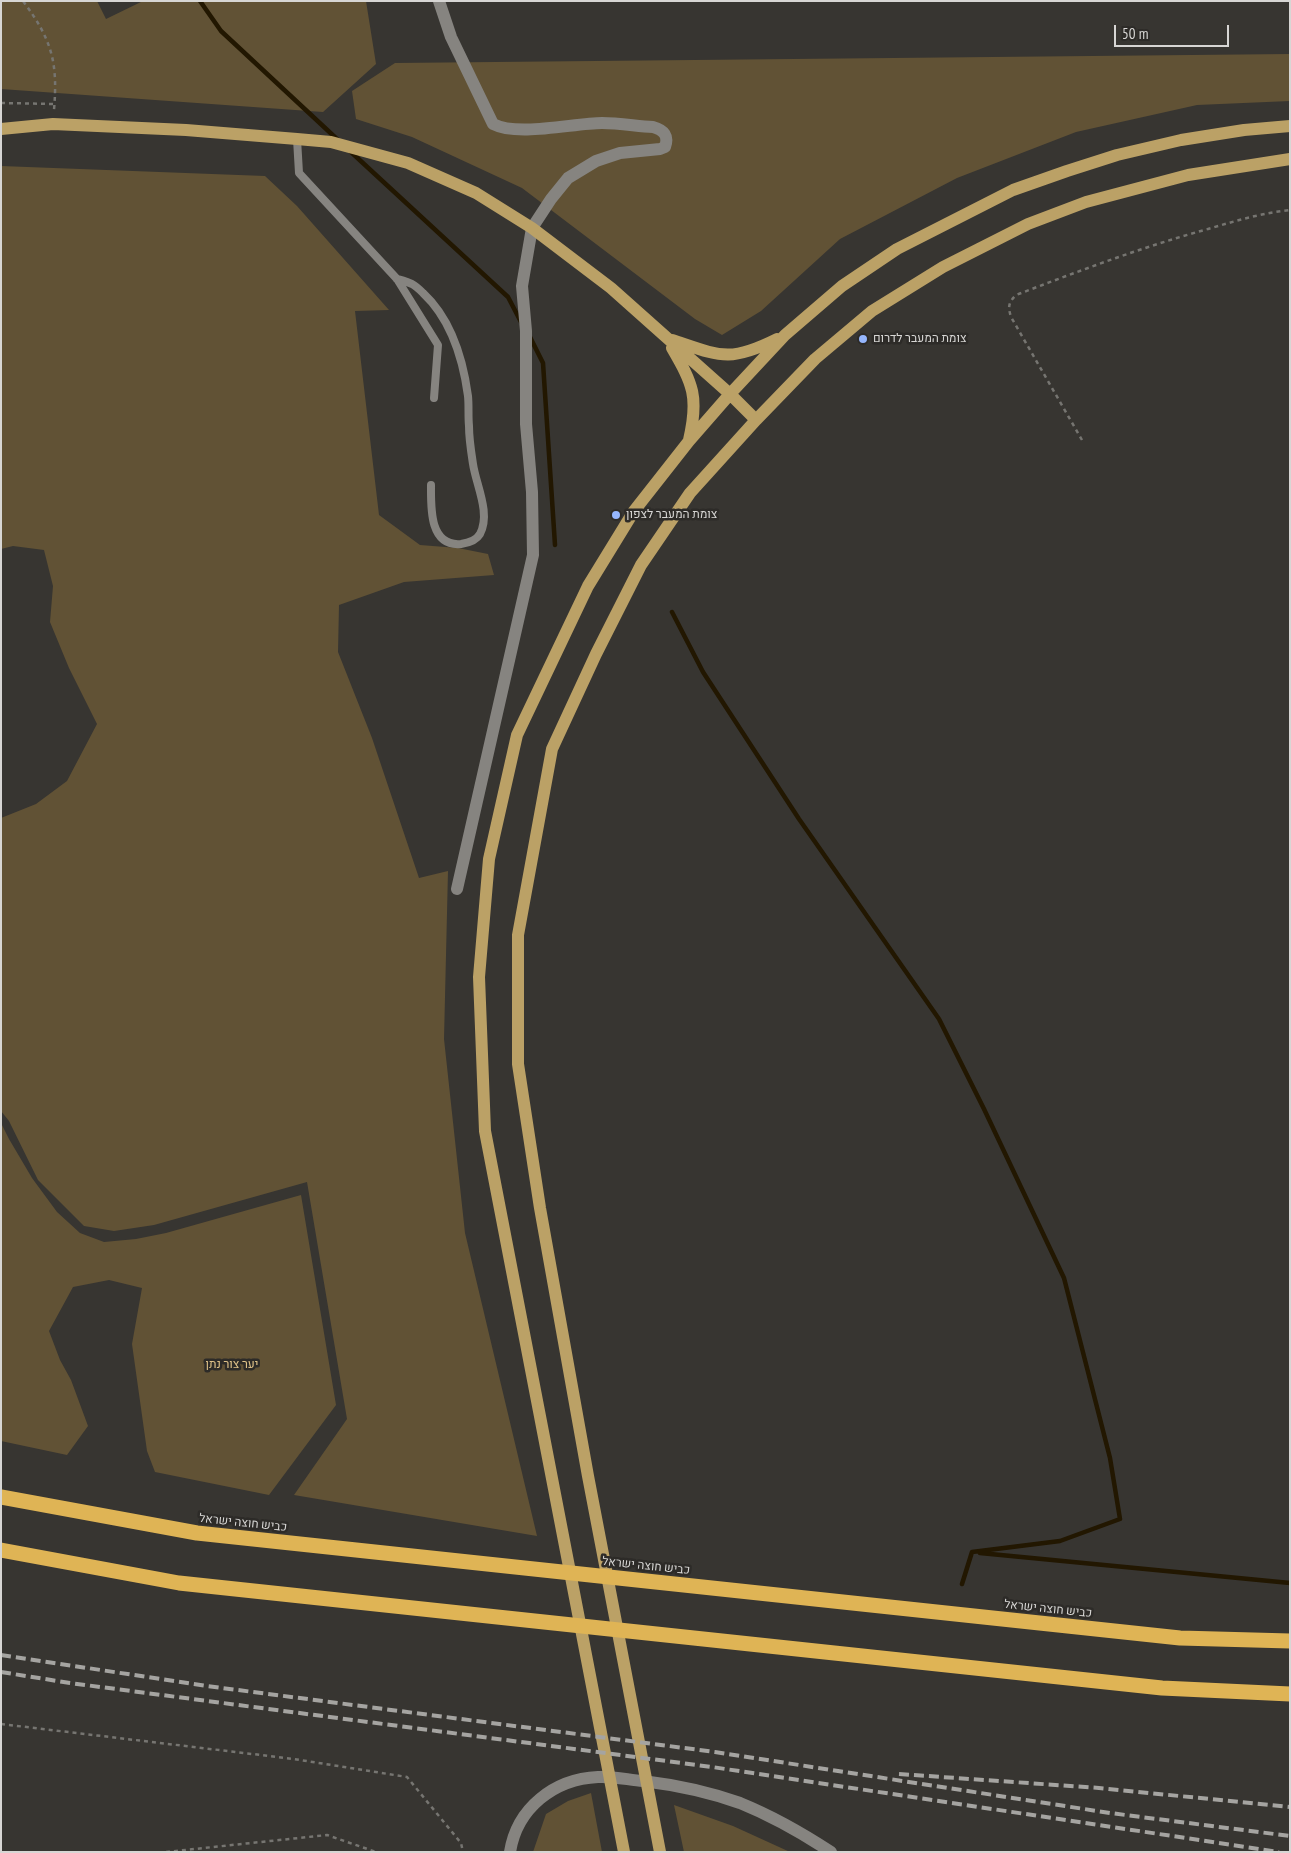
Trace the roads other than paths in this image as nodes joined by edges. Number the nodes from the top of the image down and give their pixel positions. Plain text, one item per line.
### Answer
1 (439, 1) edge
2 (1290, 126) edge
3 (1, 129) edge
4 (296, 139) junction
5 (1290, 159) edge
6 (532, 228) junction
7 (397, 279) junction
8 (786, 335) junction
9 (665, 337) junction
10 (730, 394) junction
11 (434, 398) dead end
12 (756, 420) junction
13 (689, 441) junction
14 (431, 485) dead end
15 (458, 889) dead end
16 (1, 1497) edge
17 (1, 1550) edge
18 (1290, 1641) edge
19 (1290, 1694) edge
20 (510, 1852) edge
21 (624, 1852) edge
22 (660, 1852) edge
23 (830, 1852) edge

1 - 6 street
2 - 8 main road
3 - 4 main road
4 - 6 main road
4 - 7 lane
5 - 12 main road
6 - 9 main road
6 - 15 street
7 - 11 lane
7 - 14 lane
8 - 9 main road
8 - 10 main road
9 - 10 main road
9 - 13 main road
10 - 12 main road
10 - 13 main road
12 - 22 main road
13 - 21 main road
16 - 18 highway, כביש חוצה ישראל
17 - 19 highway
20 - 23 street

